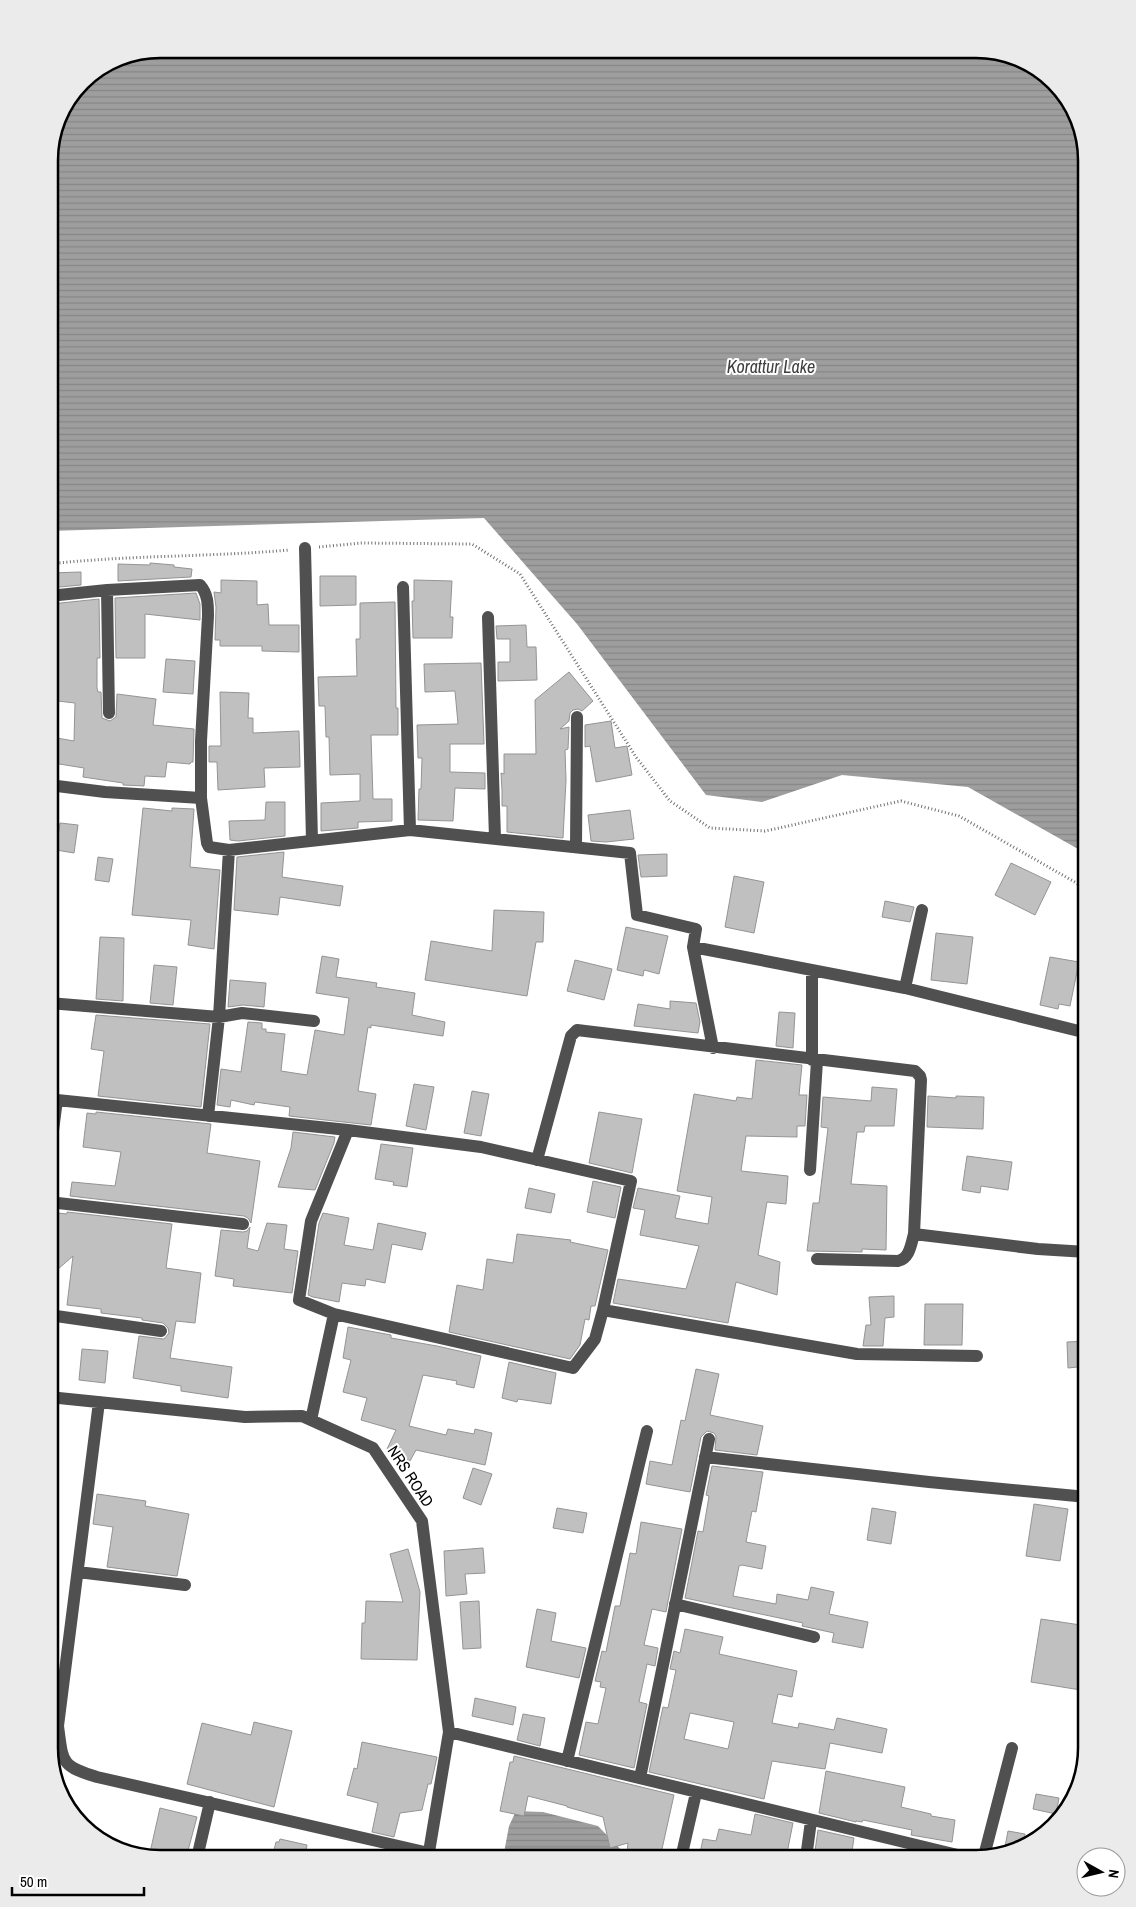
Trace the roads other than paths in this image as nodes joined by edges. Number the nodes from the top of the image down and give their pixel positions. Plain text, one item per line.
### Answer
1 (305, 548) road end
2 (403, 587) dead end
3 (107, 590) junction
4 (58, 595) edge
5 (488, 616) dead end
6 (109, 713) dead end
7 (577, 717) dead end
8 (58, 786) edge
9 (201, 798) junction
10 (410, 830) junction
11 (495, 838) junction
12 (312, 841) junction
13 (576, 847) junction
14 (229, 850) junction
15 (922, 910) dead end
16 (693, 947) junction
17 (812, 970) junction
18 (905, 988) junction
19 (58, 1004) edge
20 (219, 1018) junction
21 (314, 1021) dead end
22 (1078, 1031) edge
23 (713, 1048) junction
24 (815, 1060) junction
25 (58, 1100) edge
26 (208, 1116) junction
27 (348, 1130) junction
28 (537, 1160) junction
29 (810, 1170) dead end
30 (58, 1203) edge
31 (243, 1224) dead end
32 (914, 1234) junction
33 (1078, 1251) edge
34 (818, 1259) dead end
35 (603, 1310) junction
36 (334, 1314) junction
37 (58, 1316) edge
38 (161, 1331) dead end
39 (977, 1356) dead end
40 (58, 1398) edge
41 (99, 1402) junction
42 (311, 1420) junction
43 (647, 1431) dead end
44 (709, 1439) dead end
45 (705, 1457) junction
46 (1078, 1496) edge
47 (78, 1572) junction
48 (185, 1585) dead end
49 (675, 1604) junction
50 (814, 1637) dead end
51 (58, 1700) edge
52 (449, 1732) junction
53 (58, 1742) edge
54 (1012, 1748) dead end
55 (567, 1760) junction
56 (640, 1778) junction
57 (696, 1793) junction
58 (210, 1802) junction
59 (811, 1821) junction
60 (198, 1849) edge
61 (405, 1849) edge
62 (430, 1849) edge
63 (986, 1849) edge
64 (683, 1850) edge
65 (807, 1850) edge
66 (935, 1850) edge

1 - 12 street
2 - 10 street
3 - 4 street
3 - 6 street
3 - 9 street
5 - 11 street
7 - 13 street
8 - 9 street
9 - 14 street
10 - 11 street
10 - 12 street
11 - 13 street
12 - 14 street
13 - 16 street
14 - 20 street
15 - 18 street
16 - 17 street
16 - 23 street
17 - 18 street
17 - 24 street
18 - 22 street
19 - 20 street
20 - 21 street
20 - 26 street
23 - 24 street
23 - 28 street
24 - 29 street
24 - 32 street
25 - 26 street
26 - 27 street
27 - 28 street
27 - 36 street
28 - 35 street
30 - 31 street
32 - 33 street
32 - 34 street
35 - 36 street
35 - 39 street
36 - 42 street
37 - 38 street
40 - 41 street, NRS ROAD
41 - 42 street, NRS ROAD
41 - 47 street
42 - 52 street, NRS ROAD
43 - 55 street
44 - 45 street
45 - 46 street
45 - 49 street
47 - 48 street
47 - 51 street
49 - 50 street
49 - 56 street
52 - 55 street
52 - 62 street, NRS ROAD
53 - 58 street
54 - 63 street
55 - 56 street
56 - 57 street
57 - 59 street
57 - 64 street
58 - 60 street
58 - 61 street
59 - 65 street
59 - 66 street

